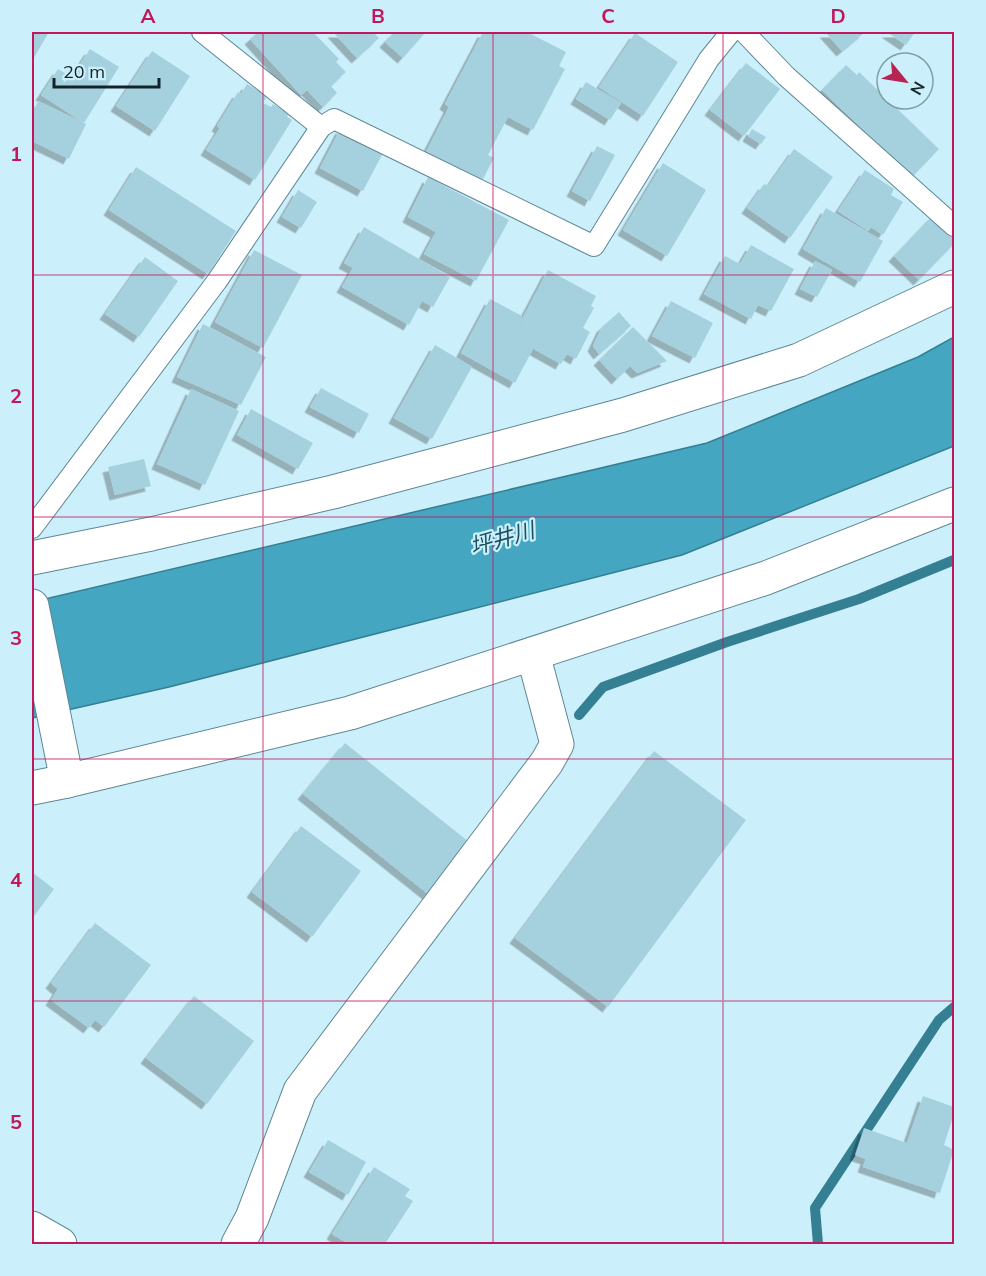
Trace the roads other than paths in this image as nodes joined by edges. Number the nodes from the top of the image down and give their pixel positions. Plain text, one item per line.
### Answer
1 (202, 32) edge
2 (731, 32) edge
3 (744, 32) edge
4 (321, 127) junction
5 (954, 226) edge
6 (954, 287) edge
7 (954, 504) edge
8 (32, 528) edge
9 (32, 558) edge
10 (32, 606) edge
11 (533, 654) junction
12 (66, 773) junction
13 (32, 788) edge
14 (32, 1228) edge
15 (60, 1245) edge
16 (238, 1245) edge

1 - 4 lane
2 - 4 lane
3 - 5 lane
4 - 8 lane
6 - 9 street
7 - 11 street
10 - 12 street
11 - 12 street
11 - 16 street
12 - 13 street
14 - 15 street

